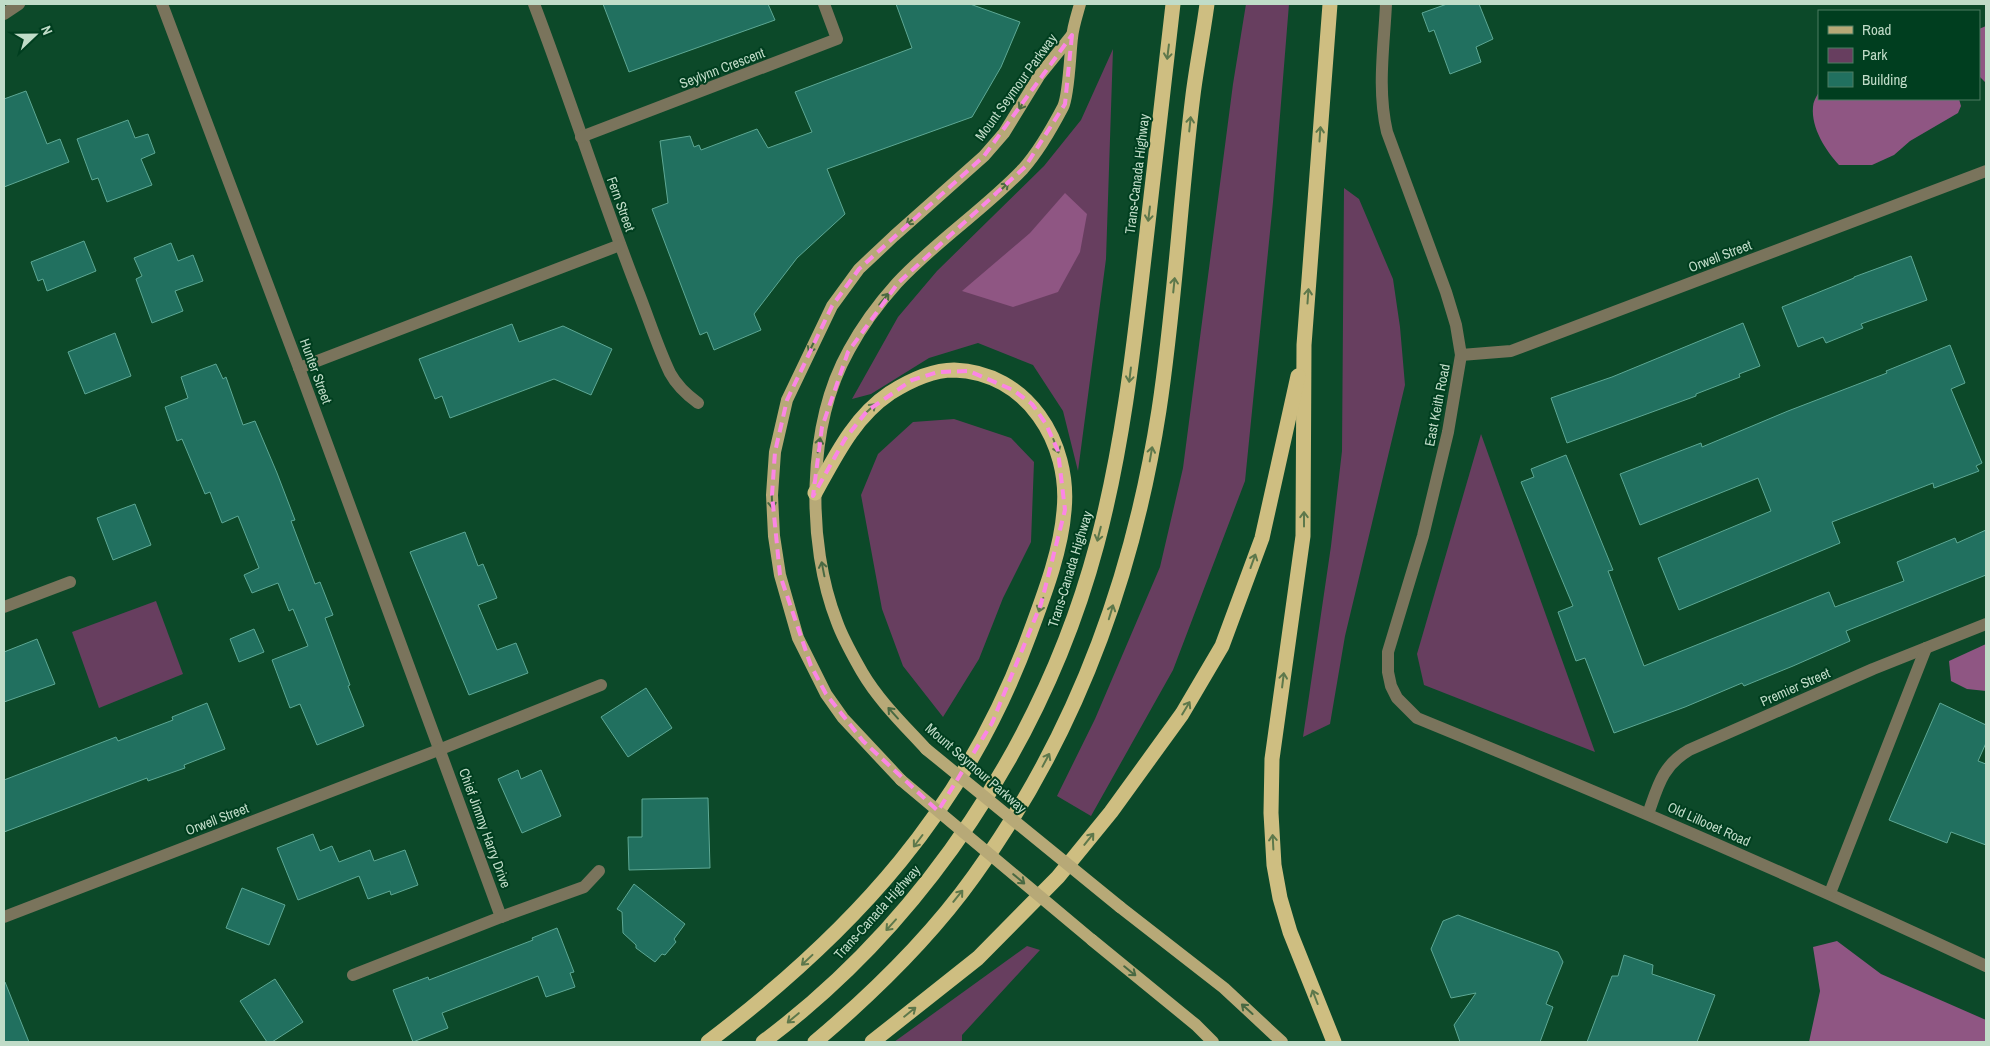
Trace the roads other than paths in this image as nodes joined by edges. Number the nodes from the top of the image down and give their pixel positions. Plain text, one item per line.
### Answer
1 (18, 4) edge
2 (162, 4) edge
3 (534, 4) edge
4 (824, 4) edge
5 (1080, 4) edge
6 (1173, 4) edge
7 (1207, 4) edge
8 (1330, 4) edge
9 (1386, 4) edge
10 (4, 14) edge
11 (1072, 35) junction
12 (581, 137) junction
13 (1986, 171) edge
14 (620, 245) junction
15 (1304, 345) junction
16 (1461, 355) junction
17 (299, 368) junction
18 (698, 403) dead end
19 (815, 493) junction
20 (70, 582) dead end
21 (4, 607) edge
22 (1986, 624) edge
23 (1926, 648) junction
24 (601, 685) dead end
25 (1417, 718) joint
26 (441, 749) junction
27 (1648, 814) junction
28 (599, 871) dead end
29 (1830, 893) junction
30 (4, 916) edge
31 (501, 917) junction
32 (1986, 966) edge
33 (354, 975) dead end
34 (708, 1042) edge
35 (763, 1042) edge
36 (815, 1042) edge
37 (872, 1042) edge
38 (1214, 1042) edge
39 (1282, 1042) edge
40 (1334, 1042) edge

1 - 10 street
2 - 17 street, Hunter Street
3 - 12 street, Fern Street
4 - 12 street, Seylynn Crescent
5 - 11 main road
6 -> 35 highway, Trans-Canada Highway
36 -> 7 highway
15 -> 8 highway
9 - 16 street, East Keith Road
19 -> 11 main road, Mount Seymour Parkway
11 -> 38 main road, Mount Seymour Parkway, bridge
12 - 14 street, Fern Street
13 - 16 street, Orwell Street
14 - 17 street
14 - 18 street, Fern Street
37 -> 15 highway
40 -> 15 highway
16 - 25 street, East Keith Road
17 - 26 street, Hunter Street
19 -> 34 highway
39 -> 19 main road, Mount Seymour Parkway, bridge
20 - 21 street
22 - 23 street, Premier Street
23 - 27 street, Premier Street
23 - 29 street
24 - 26 street, Orwell Street
25 - 27 street, Old Lillooet Road
26 - 30 street, Orwell Street
26 - 31 street, Chief Jimmy Harry Drive
27 - 29 street, Old Lillooet Road
28 - 31 street
29 - 32 street, Old Lillooet Road
31 - 33 street

